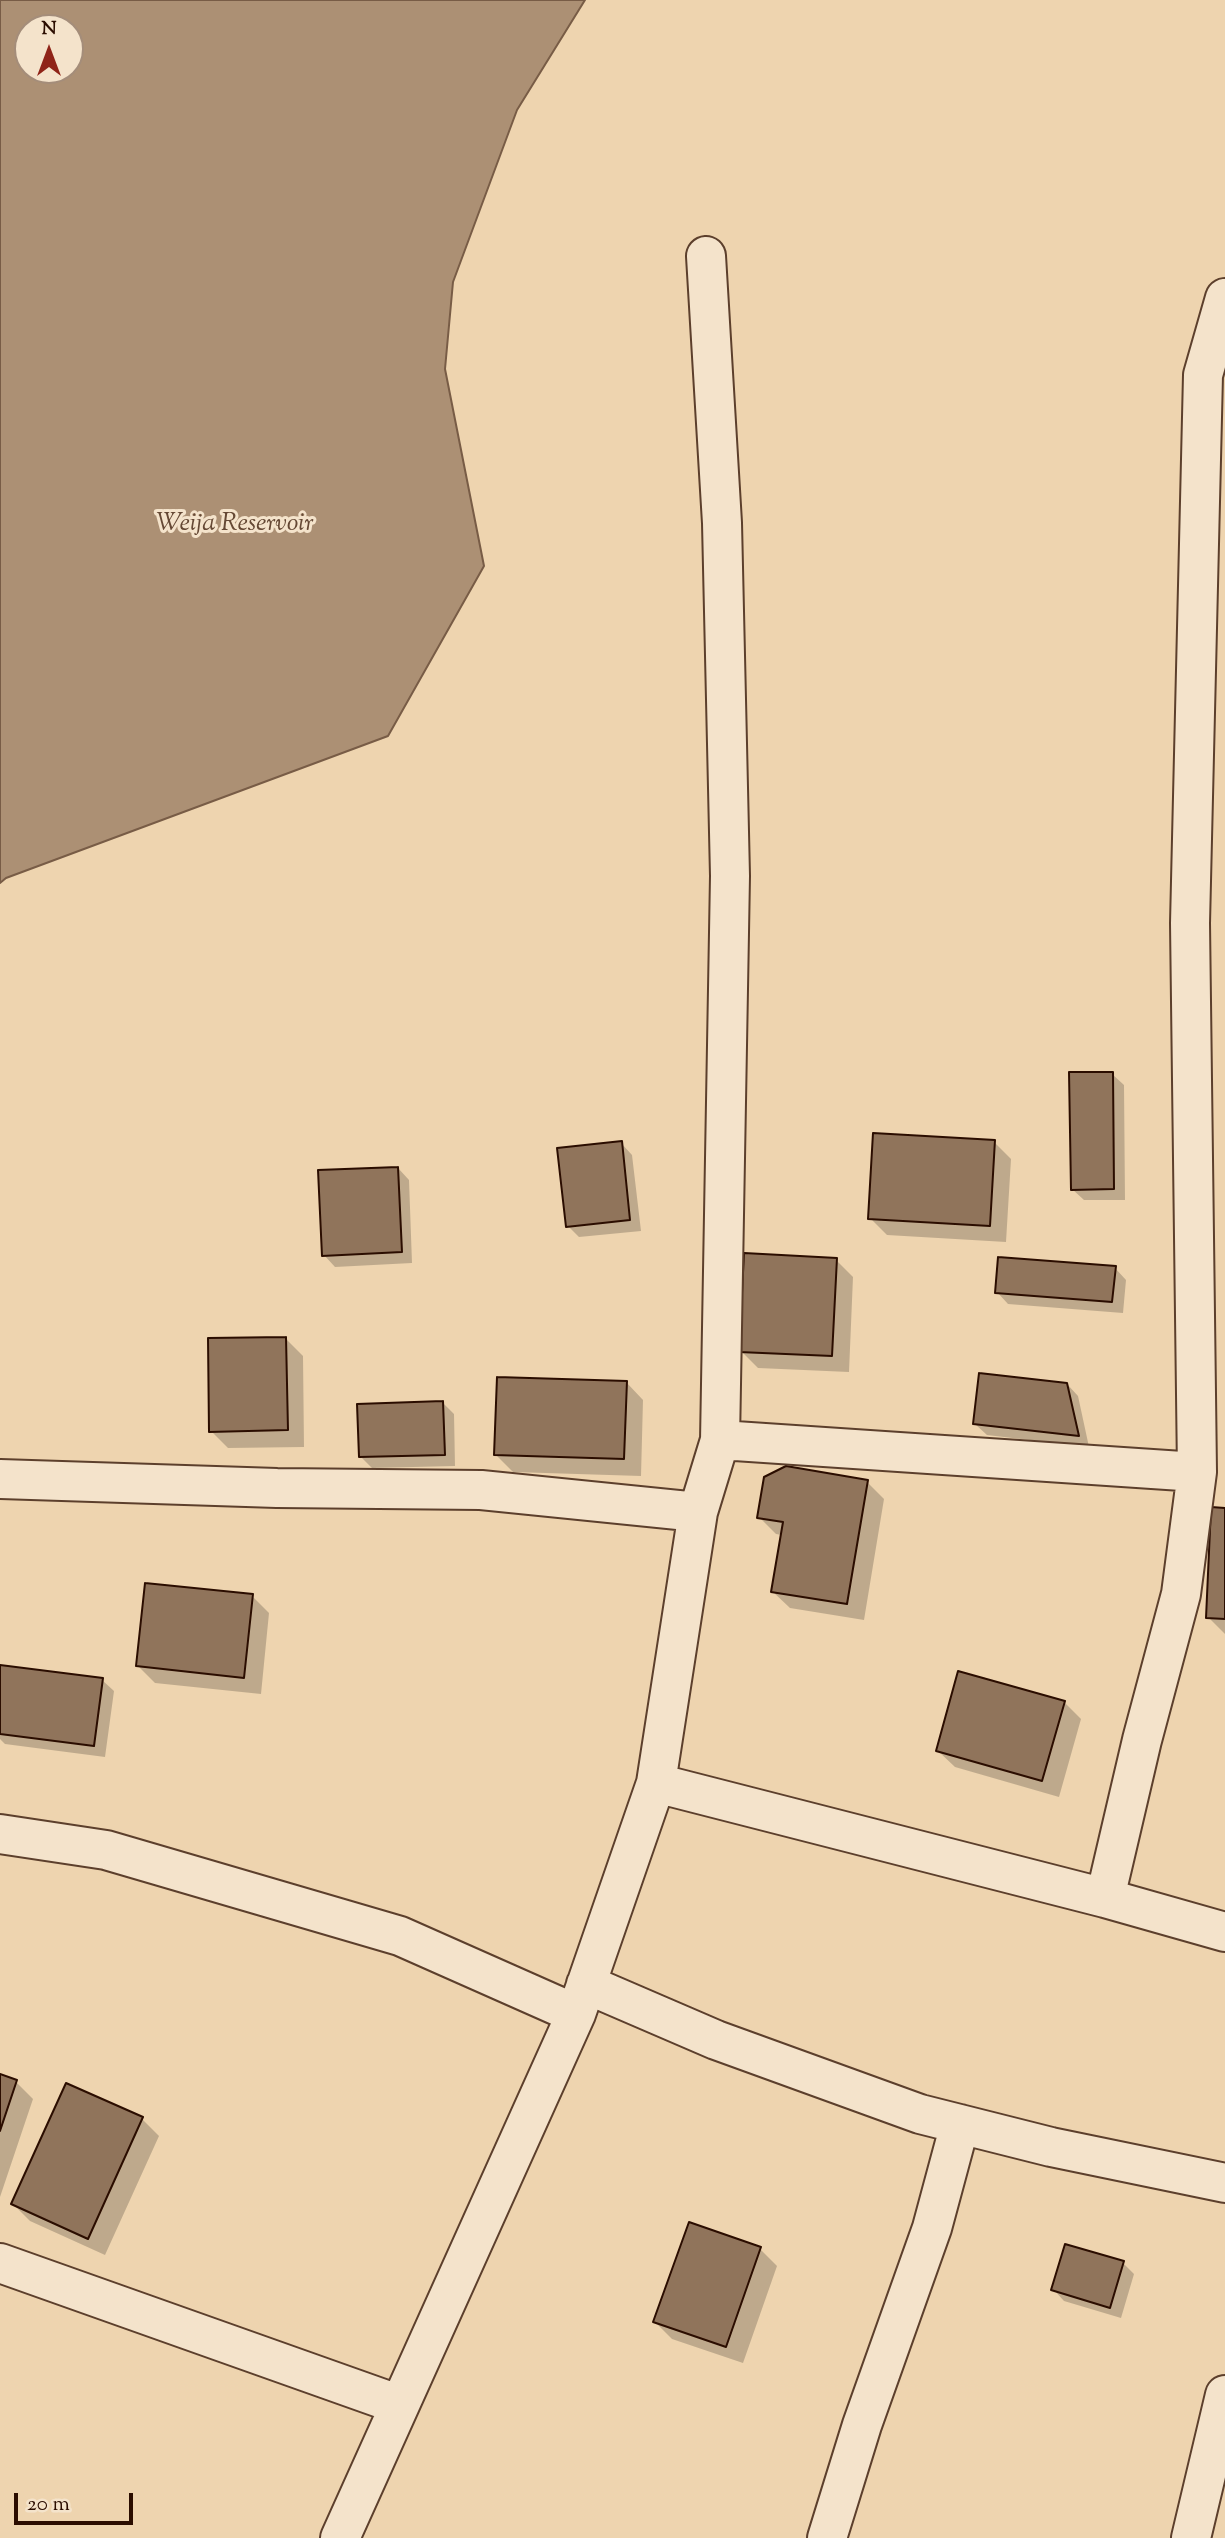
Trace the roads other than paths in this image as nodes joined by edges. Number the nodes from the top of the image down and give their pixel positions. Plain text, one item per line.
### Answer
1 (706, 256) dead end
2 (1225, 298) edge
3 (720, 1440) junction
4 (1197, 1472) junction
5 (0, 1479) edge
6 (698, 1512) junction
7 (656, 1783) junction
8 (0, 1833) edge
9 (1105, 1898) junction
10 (1225, 1932) edge
11 (581, 1999) junction
12 (960, 2124) junction
13 (1225, 2183) edge
14 (0, 2263) edge
15 (1225, 2395) edge
16 (400, 2405) junction
17 (340, 2538) edge
18 (827, 2538) edge
19 (1191, 2538) edge

1 - 3 street
2 - 4 street
3 - 4 street
3 - 6 street
4 - 9 street
5 - 6 street
6 - 7 street
7 - 9 street
7 - 11 street
8 - 11 street
9 - 10 street
11 - 12 street
11 - 16 street
12 - 13 street
12 - 18 street
14 - 16 street
15 - 19 street
16 - 17 street

